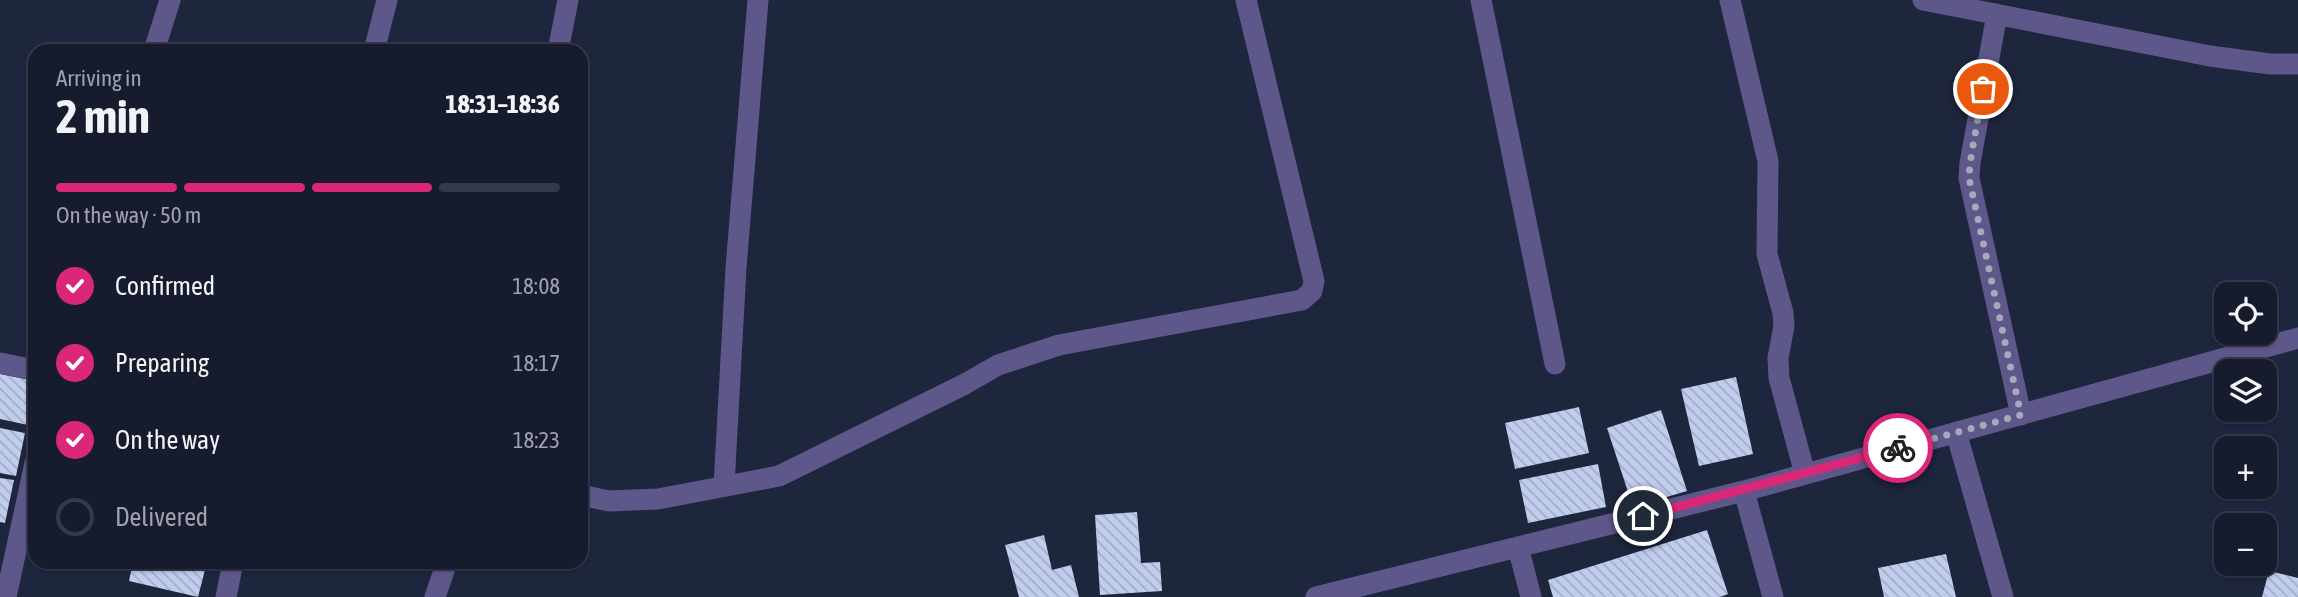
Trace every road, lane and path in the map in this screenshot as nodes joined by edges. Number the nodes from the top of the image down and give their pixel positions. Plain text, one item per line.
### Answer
1 (170, 0) edge
2 (387, 0) edge
3 (568, 0) edge
4 (758, 0) edge
5 (1246, 0) edge
6 (1481, 0) edge
7 (1730, 0) edge
8 (1923, 0) edge
9 (1997, 14) junction
10 (157, 44) edge
11 (376, 44) edge
12 (559, 44) edge
13 (2298, 64) edge
14 (2298, 338) edge
15 (0, 363) edge
16 (1555, 364) dead end
17 (28, 369) edge
18 (2021, 415) junction
19 (1956, 432) junction
20 (1805, 474) junction
21 (724, 486) junction
22 (1744, 491) junction
23 (28, 495) edge
24 (588, 496) edge
25 (1518, 547) junction
26 (232, 569) edge
27 (445, 569) edge
28 (6, 597) edge
29 (226, 597) edge
30 (435, 597) edge
31 (1316, 597) edge
32 (1531, 597) edge
33 (1773, 597) edge
34 (2003, 597) edge

1 - 10 street
2 - 11 street
3 - 12 street
4 - 21 street
5 - 21 street
6 - 16 street
7 - 20 street
8 - 9 street
9 - 13 street
9 - 18 street
14 - 18 street
15 - 17 street
18 - 19 street
19 - 20 street
19 - 34 street
20 - 22 street
21 - 24 street
22 - 25 street
22 - 33 street
23 - 28 street
25 - 31 street
25 - 32 street
26 - 29 street
27 - 30 street

